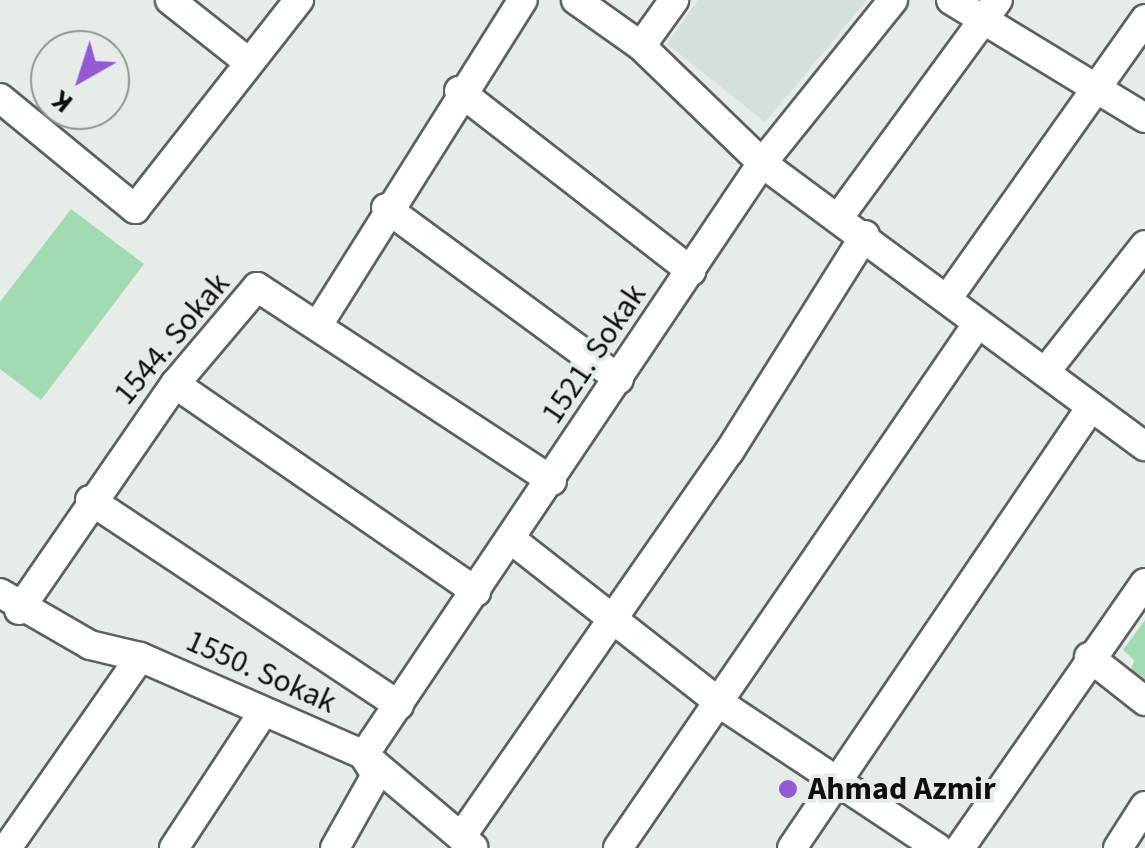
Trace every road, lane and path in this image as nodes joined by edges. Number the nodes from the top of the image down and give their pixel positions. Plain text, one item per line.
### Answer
1 (170, 0) edge
2 (299, 0) edge
3 (523, 0) edge
4 (576, 0) edge
5 (674, 0) edge
6 (892, 0) edge
7 (951, 0) edge
8 (991, 10) edge
9 (1145, 19) edge
10 (641, 46) junction
11 (247, 61) junction
12 (1095, 86) junction
13 (459, 91) junction
14 (0, 98) edge
15 (1145, 118) edge
16 (762, 163) junction
17 (386, 208) junction
18 (839, 217) junction
19 (865, 235) junction
20 (1145, 246) edge
21 (691, 271) junction
22 (947, 299) junction
23 (318, 325) junction
24 (976, 326) junction
25 (1046, 371) junction
26 (619, 379) junction
27 (175, 384) junction
28 (1091, 407) junction
29 (1145, 446) edge
30 (552, 481) junction
31 (90, 500) junction
32 (512, 540) junction
33 (1145, 583) edge
34 (476, 592) junction
35 (9, 602) edge
36 (616, 618) junction
37 (140, 656) junction
38 (1089, 657) junction
39 (1145, 701) edge
40 (721, 704) junction
41 (400, 705) junction
42 (262, 714) junction
43 (364, 755) junction
44 (844, 779) junction
45 (1145, 806) edge
46 (468, 843) edge
47 (10, 847) edge
48 (174, 848) edge
49 (335, 848) edge
50 (618, 848) edge
51 (792, 848) edge
52 (938, 848) edge
53 (960, 848) edge
54 (1118, 848) edge

1 - 11 street
2 - 11 street
3 - 13 street
4 - 10 street
5 - 10 street
6 - 16 street, 1521. Sokak
7 - 8 street
8 - 12 street
8 - 18 street
9 - 12 street
10 - 16 street
11 - 14 street
12 - 15 street
12 - 22 street
13 - 17 street
13 - 21 street
16 - 18 street
16 - 21 street, 1521. Sokak
17 - 23 street
17 - 26 street
18 - 19 street
19 - 22 street
19 - 36 street
20 - 25 street
21 - 26 street, 1521. Sokak
22 - 24 street
23 - 27 street, 1544. Sokak
23 - 30 street
24 - 25 street
24 - 40 street
25 - 28 street
26 - 30 street, 1521. Sokak
27 - 31 street, 1544. Sokak
27 - 34 street
28 - 29 street
28 - 44 street
30 - 32 street, 1521. Sokak
31 - 35 street, 1544. Sokak
31 - 41 street
32 - 34 street, 1521. Sokak
32 - 36 street
33 - 38 street
34 - 41 street, 1521. Sokak
35 - 37 street, 1550. Sokak
36 - 40 street
36 - 46 street
37 - 42 street, 1550. Sokak
37 - 47 street
38 - 39 street
38 - 53 street
40 - 44 street
40 - 50 street
41 - 43 street, 1521. Sokak
42 - 43 street, 1550. Sokak
42 - 48 street
43 - 46 street, 1550. Sokak
43 - 49 street
44 - 51 street
44 - 52 street
45 - 54 street

